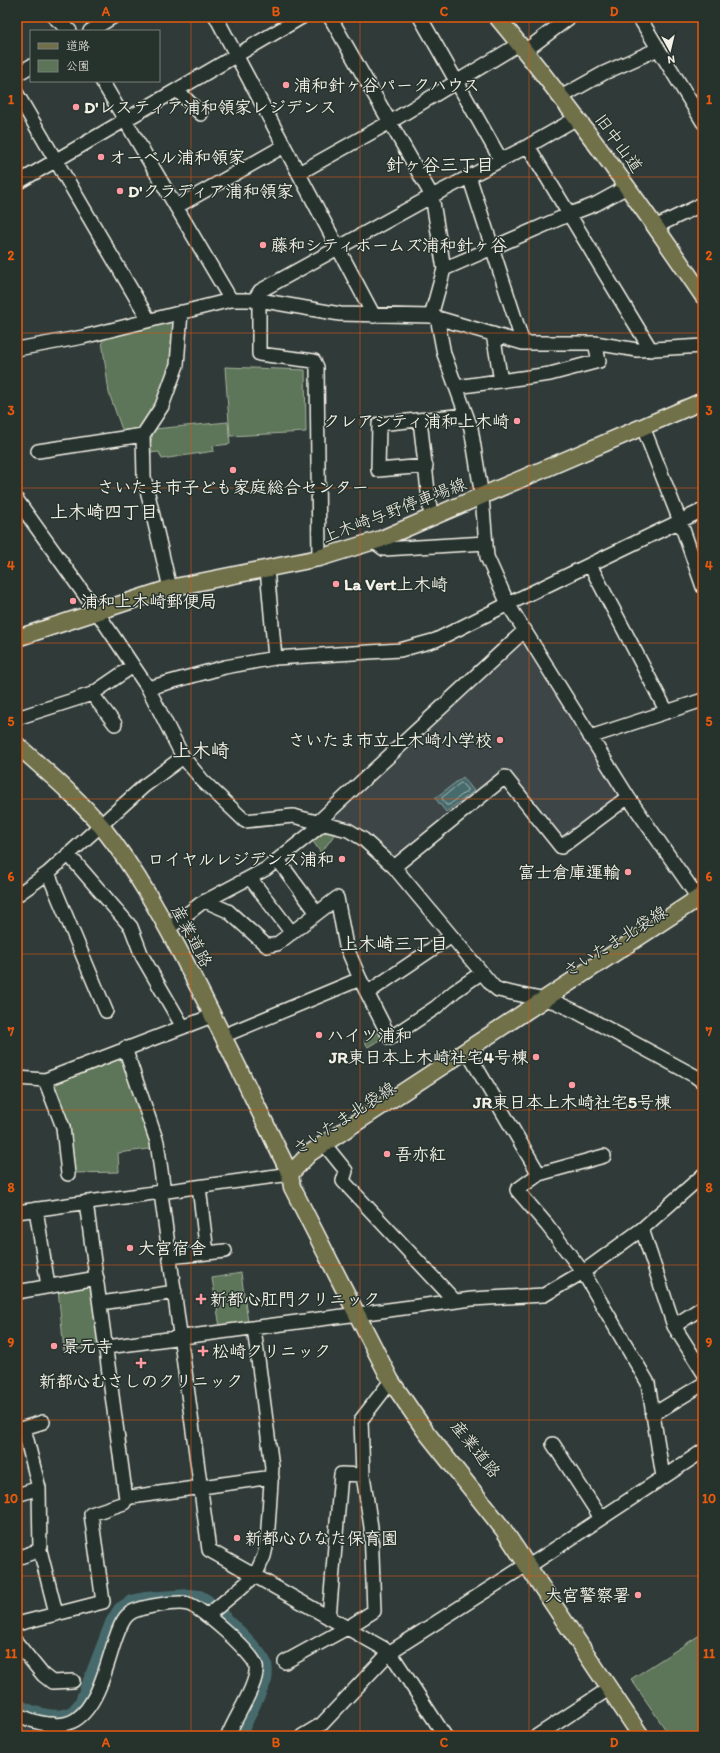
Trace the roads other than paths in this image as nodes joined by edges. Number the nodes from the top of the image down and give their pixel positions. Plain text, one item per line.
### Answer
1 (54, 17) edge
2 (113, 17) edge
3 (216, 17) edge
4 (302, 17) edge
5 (330, 17) edge
6 (420, 17) edge
7 (497, 17) edge
8 (570, 17) edge
9 (639, 17) edge
10 (69, 30) edge
11 (92, 30) edge
12 (522, 48) junction
13 (658, 49) junction
14 (236, 55) junction
15 (30, 67) edge
16 (17, 74) edge
17 (103, 82) edge
18 (458, 82) junction
19 (177, 90) junction
20 (17, 94) edge
21 (561, 97) junction
22 (201, 114) dead end
23 (577, 118) junction
24 (125, 120) junction
25 (390, 122) junction
26 (703, 122) edge
27 (284, 146) junction
28 (528, 146) junction
29 (501, 160) junction
30 (55, 161) junction
31 (299, 173) junction
32 (469, 176) junction
33 (17, 183) edge
34 (627, 187) junction
35 (432, 196) junction
36 (703, 204) edge
37 (176, 207) junction
38 (570, 214) junction
39 (655, 227) junction
40 (339, 248) junction
41 (492, 248) junction
42 (444, 269) junction
43 (703, 296) edge
44 (231, 300) junction
45 (256, 300) junction
46 (181, 312) junction
47 (374, 316) junction
48 (434, 317) junction
49 (148, 320) junction
50 (493, 334) junction
51 (523, 343) junction
52 (595, 343) junction
53 (703, 346) edge
54 (17, 349) edge
55 (651, 350) junction
56 (501, 380) junction
57 (456, 387) junction
58 (703, 401) edge
59 (465, 415) junction
60 (420, 420) junction
61 (643, 427) junction
62 (143, 436) junction
63 (38, 451) dead end
64 (426, 466) junction
65 (482, 497) junction
66 (17, 500) edge
67 (703, 510) edge
68 (431, 518) junction
69 (680, 521) junction
70 (374, 541) junction
71 (486, 543) junction
72 (319, 558) junction
73 (590, 565) junction
74 (267, 569) junction
75 (703, 587) edge
76 (170, 588) junction
77 (508, 604) junction
78 (97, 612) junction
79 (526, 630) junction
80 (17, 638) edge
81 (275, 658) junction
82 (133, 666) junction
83 (148, 688) junction
84 (92, 694) junction
85 (703, 700) edge
86 (667, 712) junction
87 (17, 718) edge
88 (115, 724) dead end
89 (590, 736) junction
90 (17, 745) edge
91 (183, 757) junction
92 (628, 796) junction
93 (321, 822) junction
94 (101, 827) junction
95 (68, 854) junction
96 (278, 860) junction
97 (394, 867) junction
98 (48, 873) junction
99 (250, 878) junction
100 (700, 891) edge
101 (17, 895) edge
102 (206, 901) junction
103 (703, 908) edge
104 (317, 912) junction
105 (168, 929) junction
106 (292, 933) junction
107 (450, 937) junction
108 (481, 973) junction
109 (360, 979) junction
110 (368, 993) junction
111 (549, 1001) junction
112 (106, 1011) dead end
113 (212, 1016) junction
114 (183, 1027) junction
115 (223, 1036) junction
116 (124, 1048) junction
117 (471, 1058) junction
118 (17, 1078) edge
119 (45, 1080) junction
120 (703, 1082) edge
121 (329, 1150) junction
122 (604, 1156) dead end
123 (68, 1174) dead end
124 (290, 1174) junction
125 (539, 1174) junction
126 (703, 1175) edge
127 (199, 1187) junction
128 (162, 1193) junction
129 (86, 1202) junction
130 (36, 1209) junction
131 (17, 1212) edge
132 (642, 1229) junction
133 (225, 1251) dead end
134 (207, 1253) junction
135 (170, 1257) junction
136 (583, 1272) junction
137 (97, 1278) junction
138 (48, 1286) junction
139 (17, 1292) edge
140 (175, 1292) junction
141 (455, 1301) junction
142 (101, 1303) junction
143 (703, 1307) edge
144 (361, 1314) junction
145 (674, 1326) junction
146 (254, 1328) junction
147 (180, 1336) junction
148 (107, 1347) junction
149 (702, 1366) edge
150 (391, 1381) junction
151 (703, 1384) edge
152 (652, 1415) junction
153 (43, 1422) dead end
154 (21, 1429) edge
155 (553, 1444) dead end
156 (703, 1451) edge
157 (364, 1475) junction
158 (272, 1477) junction
159 (662, 1477) junction
160 (200, 1487) junction
161 (39, 1488) junction
162 (17, 1495) edge
163 (126, 1499) junction
164 (602, 1518) junction
165 (40, 1550) junction
166 (17, 1558) edge
167 (534, 1563) junction
168 (255, 1576) junction
169 (56, 1613) junction
170 (207, 1616) junction
171 (329, 1618) junction
172 (17, 1624) edge
173 (347, 1628) junction
174 (18, 1647) edge
175 (390, 1652) junction
176 (285, 1662) dead end
177 (73, 1681) dead end
178 (610, 1688) junction
179 (17, 1714) edge
180 (53, 1724) junction
181 (321, 1731) edge
182 (61, 1736) edge
183 (228, 1736) edge
184 (302, 1736) edge
185 (446, 1736) edge
186 (537, 1736) edge
187 (641, 1736) edge
188 (653, 1736) edge

1 - 10 street
2 - 11 street
3 - 14 street
4 - 14 street
5 - 25 street
6 - 18 street
7 - 12 main road, 旧中山道
8 - 12 street
9 - 13 street
12 - 18 street
12 - 21 main road, 旧中山道
13 - 21 street
13 - 26 street
14 - 19 street
14 - 27 street
15 - 16 street
17 - 24 street
18 - 25 street
18 - 29 street
19 - 22 street
19 - 24 street
20 - 30 street
21 - 23 main road, 旧中山道
23 - 28 street
23 - 34 main road, 旧中山道
24 - 30 street
24 - 37 street
25 - 31 street
25 - 35 street
27 - 31 street
27 - 37 street
28 - 29 street
28 - 38 street
29 - 32 street
30 - 33 street
30 - 49 street
31 - 40 street
32 - 35 street
32 - 41 street
34 - 38 street
34 - 39 main road, 旧中山道
35 - 40 street
35 - 42 street
36 - 39 street
37 - 44 street
38 - 41 street
38 - 55 street
39 - 43 main road, 旧中山道
40 - 45 street
40 - 47 street
41 - 42 street
41 - 51 street
42 - 48 street
44 - 45 street
44 - 46 street
45 - 47 street
45 - 72 street
46 - 49 street
46 - 62 street
47 - 48 street
48 - 50 street
48 - 57 street
49 - 54 street
50 - 51 street
50 - 56 street
51 - 52 street
52 - 55 street
52 - 56 street
53 - 55 street
56 - 57 street
57 - 59 street
58 - 61 main road, 上木崎与野停車場線
59 - 60 street
59 - 65 street
60 - 64 street
60 - 64 street
61 - 65 main road, 上木崎与野停車場線
61 - 69 street
62 - 63 street
62 - 76 street
64 - 68 street
65 - 68 main road, 上木崎与野停車場線
65 - 71 street
66 - 78 street
67 - 69 street
68 - 70 main road, 上木崎与野停車場線
69 - 73 street
69 - 75 street
70 - 71 street
70 - 72 main road, 上木崎与野停車場線
71 - 77 street
72 - 74 main road, 上木崎与野停車場線
73 - 77 street
73 - 86 street
74 - 76 main road, 上木崎与野停車場線
74 - 81 street
76 - 78 main road, 上木崎与野停車場線
77 - 79 street
77 - 81 street
78 - 80 main road, 上木崎与野停車場線
78 - 82 street
79 - 89 street
79 - 93 street
81 - 83 street
82 - 83 street
82 - 84 street
83 - 91 street
84 - 87 street
84 - 88 street
85 - 86 street
86 - 89 street
89 - 92 street
90 - 94 main road, 産業道路
91 - 93 street
91 - 94 street
92 - 97 street
92 - 100 street
93 - 96 street
93 - 97 street
94 - 95 street
94 - 105 main road, 産業道路
95 - 98 street
95 - 114 street
96 - 99 street
96 - 104 street
97 - 107 street
98 - 101 street
98 - 112 street
99 - 102 street
99 - 106 street
100 - 111 main road, さいたま北袋線
102 - 105 street
102 - 106 street
103 - 111 main road, さいたま北袋線
104 - 106 street
104 - 109 street
105 - 113 main road, 産業道路
107 - 108 street
107 - 110 street
108 - 110 street
108 - 111 street
109 - 110 street
109 - 115 street
111 - 117 main road, さいたま北袋線
111 - 120 street
111 - 124 main road, さいたま北袋線
113 - 114 street
113 - 115 main road, 産業道路
114 - 116 street
115 - 124 main road, 産業道路
116 - 119 street
116 - 128 street
117 - 121 main road, さいたま北袋線
117 - 125 street
118 - 119 street
119 - 123 street
121 - 124 main road, さいたま北袋線
121 - 141 street
122 - 125 street
124 - 127 street
124 - 144 main road, 産業道路
125 - 136 street
126 - 132 street
127 - 128 street
127 - 134 street
128 - 129 street
128 - 135 street
129 - 130 street
129 - 137 street
130 - 131 street
130 - 138 street
132 - 136 street
132 - 145 street
133 - 134 street
134 - 135 street
135 - 140 street
136 - 141 street
136 - 152 street
137 - 138 street
137 - 142 street
138 - 139 street
140 - 142 street
140 - 147 street
141 - 144 street
142 - 148 street
143 - 145 street
144 - 146 street
144 - 150 main road, 産業道路
144 - 167 main road, 産業道路
145 - 149 street
146 - 147 street
146 - 158 street
147 - 148 street
147 - 160 street
148 - 163 street
150 - 157 street
150 - 167 main road, 産業道路
151 - 152 street
152 - 159 street
153 - 154 street
154 - 161 street
155 - 164 street
156 - 159 street
157 - 171 street
157 - 173 street
158 - 160 street
158 - 168 street
159 - 164 street
160 - 163 street
160 - 168 street
161 - 162 street
161 - 165 street
163 - 169 street
164 - 167 street
165 - 166 street
165 - 169 street
167 - 175 street
167 - 178 main road, 産業道路
167 - 188 main road, 産業道路
168 - 170 street
168 - 171 street
169 - 172 street
170 - 180 street
170 - 183 street
171 - 173 street
173 - 175 street
173 - 176 street
174 - 177 street
175 - 181 street
175 - 185 street
178 - 186 street
178 - 187 main road, 産業道路
179 - 180 street
180 - 182 street
181 - 184 street

